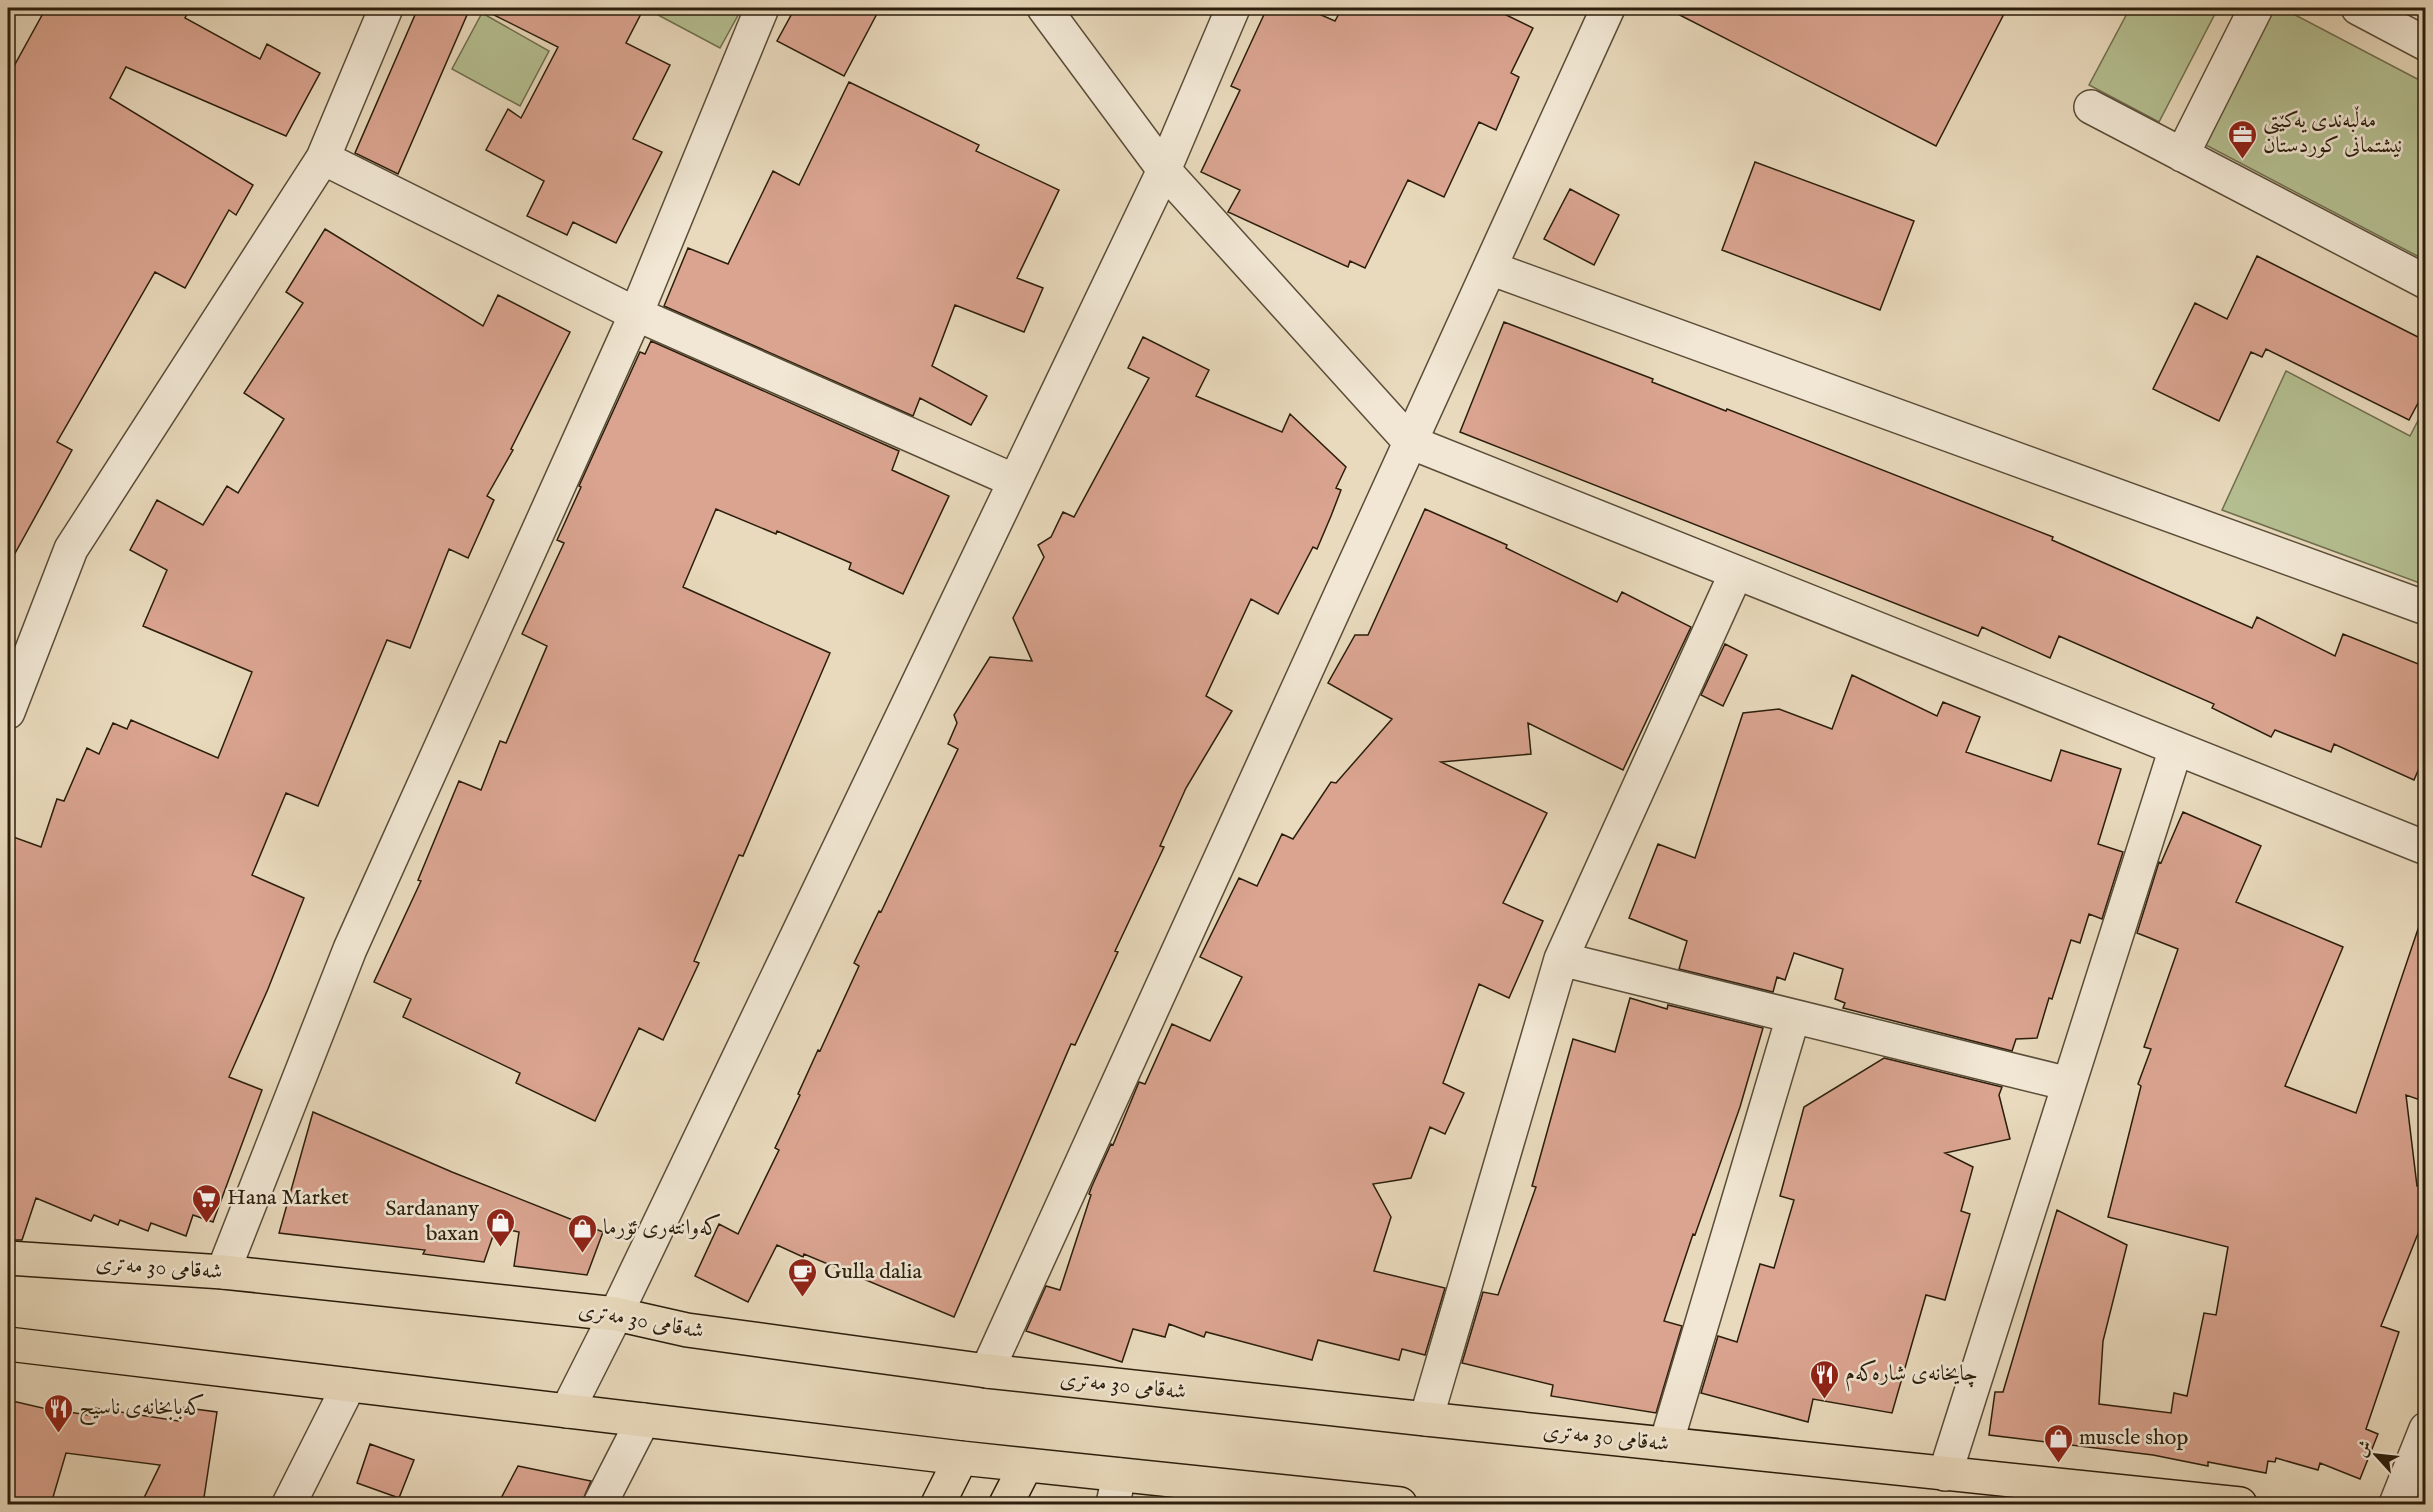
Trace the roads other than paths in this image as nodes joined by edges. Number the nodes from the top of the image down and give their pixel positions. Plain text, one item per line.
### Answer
1 (386, 8) edge
2 (762, 8) edge
3 (1044, 8) edge
4 (1233, 8) edge
5 (1608, 8) edge
6 (2256, 8) edge
7 (2358, 8) edge
8 (2426, 44) edge
9 (2091, 107) dead end
10 (2182, 155) junction
11 (323, 158) junction
12 (1164, 170) junction
13 (1490, 268) junction
14 (2426, 282) edge
15 (636, 314) junction
16 (1410, 442) junction
17 (1015, 481) junction
18 (1736, 573) junction
19 (2426, 608) edge
20 (8, 712) edge
21 (2176, 748) junction
22 (2426, 848) edge
23 (1561, 958) junction
24 (1793, 1017) junction
25 (2069, 1084) junction
26 (8, 1258) edge
27 (223, 1272) junction
28 (616, 1314) junction
29 (8, 1344) edge
30 (987, 1371) junction
31 (349, 1385) junction
32 (567, 1411) junction
33 (1426, 1419) junction
34 (643, 1420) junction
35 (2426, 1429) edge
36 (1666, 1444) junction
37 (961, 1458) junction
38 (1026, 1465) junction
39 (1945, 1474) junction
40 (1116, 1490) edge
41 (289, 1504) edge
42 (600, 1504) edge
43 (938, 1504) edge
44 (1006, 1504) edge
45 (1400, 1504) edge
46 (2240, 1504) edge
47 (2396, 1504) edge

1 - 11 street
2 - 15 street
3 - 12 street
4 - 12 street
5 - 13 street
6 - 10 street
7 - 8 street
9 - 10 street
10 - 14 street
11 - 15 street
11 - 20 street
12 - 16 street
12 - 17 street
13 - 16 street
13 - 19 street
15 - 17 street
15 - 27 street
16 - 18 street
16 - 30 street
17 - 28 street
18 - 21 street
18 - 23 street
21 - 22 street
21 - 25 street
23 - 24 street
23 - 33 street
24 - 25 street
24 - 36 street
25 - 39 street
26 - 27 main road, شەقامی 30 مەتری
27 - 28 main road, شەقامی 30 مەتری
28 - 30 main road, شەقامی 30 مەتری
28 - 32 street
29 - 31 main road
30 - 33 main road, شەقامی 30 مەتری
31 - 32 main road
31 - 41 street
32 - 34 main road
33 - 36 main road, شەقامی 30 مەتری
34 - 37 main road
34 - 42 street
35 - 47 street
36 - 39 main road, شەقامی 30 مەتری
37 - 38 main road
37 - 43 main road
38 - 40 main road
38 - 44 main road
39 - 46 main road, شەقامی 30 مەتری
40 - 45 main road

